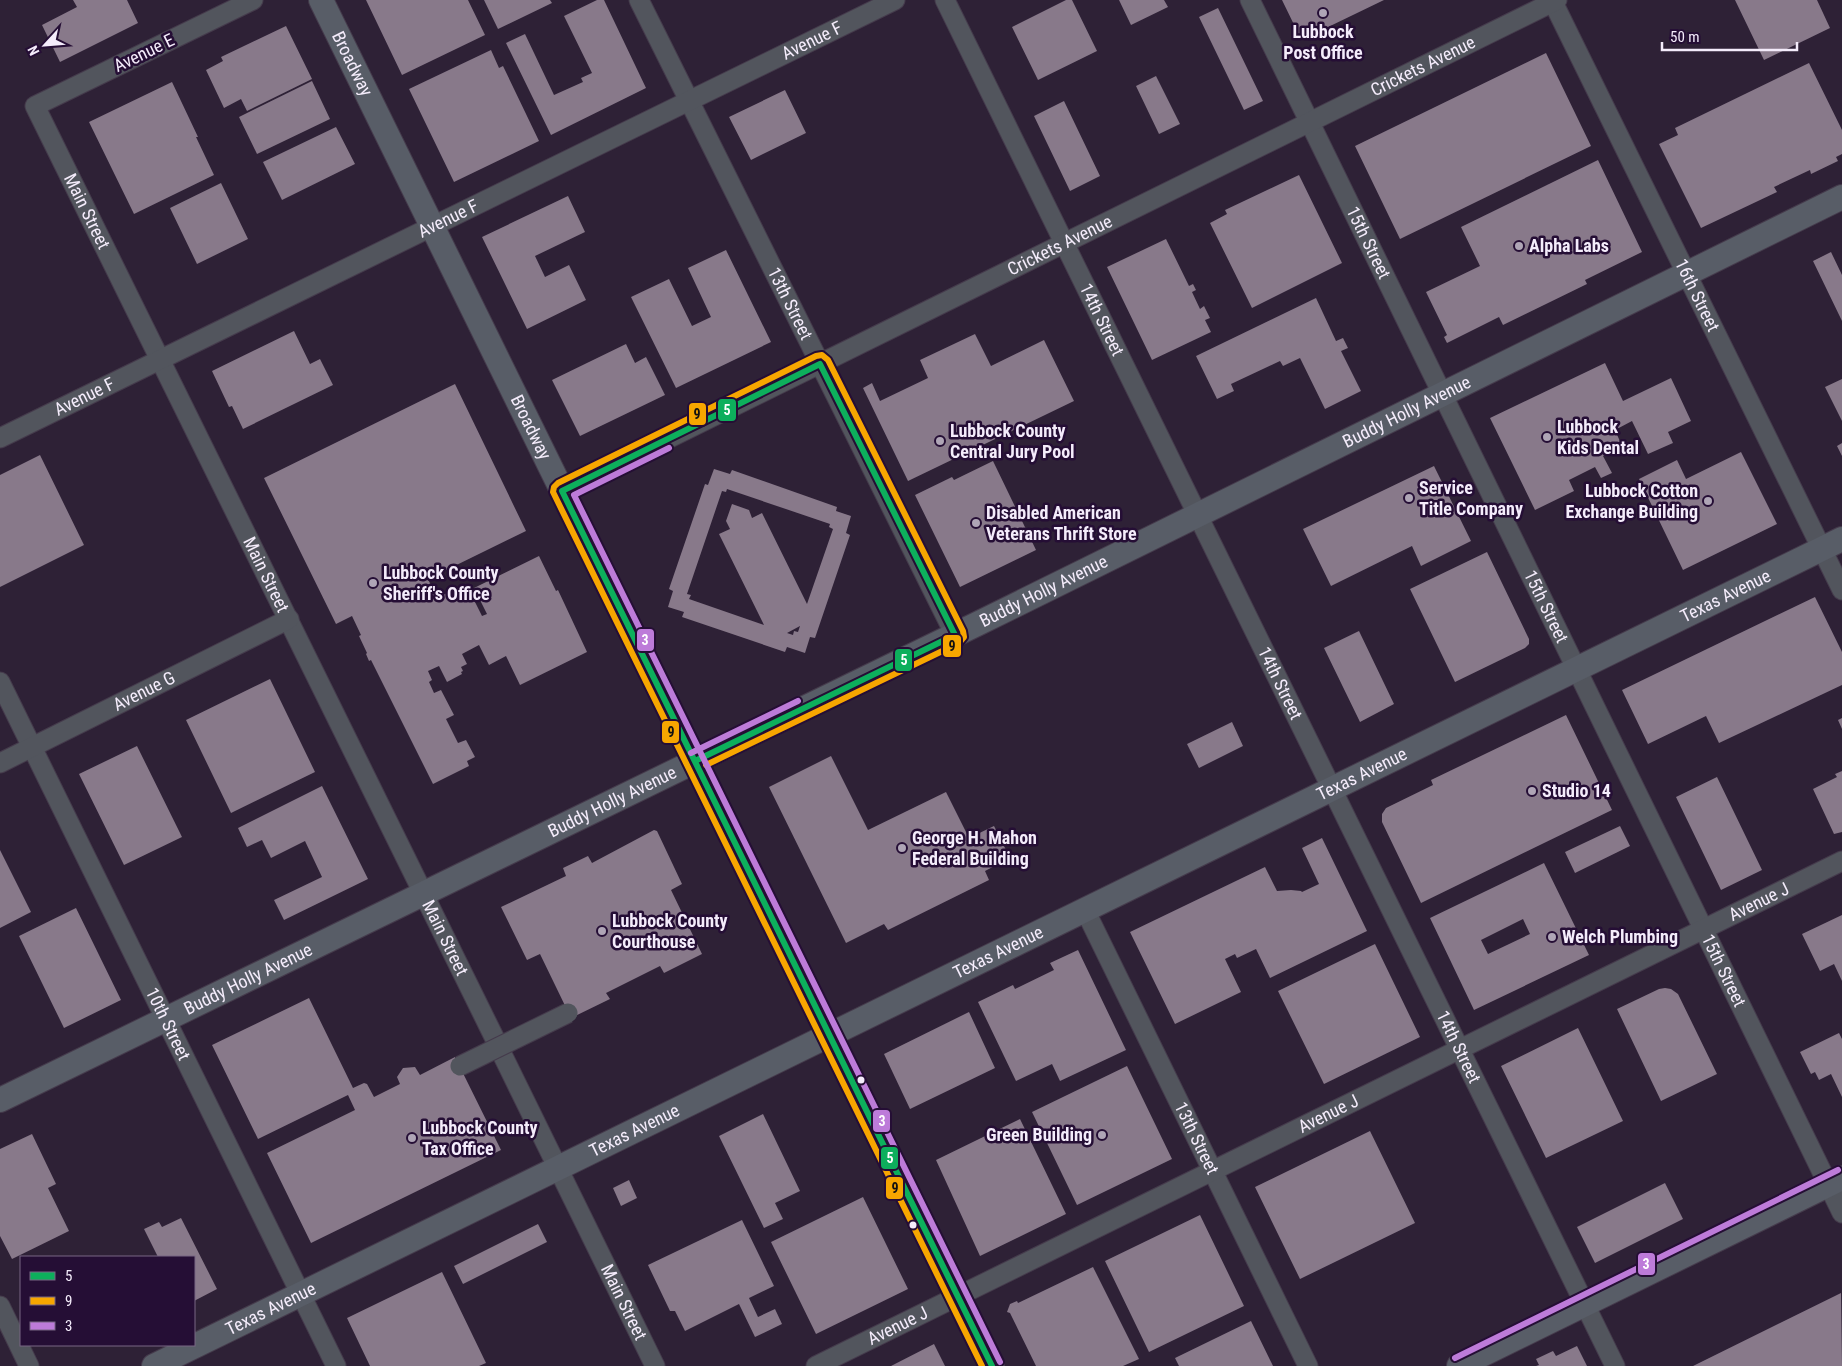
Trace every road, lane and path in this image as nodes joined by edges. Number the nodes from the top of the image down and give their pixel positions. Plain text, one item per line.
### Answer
1 (253, 0) edge
2 (321, 0) edge
3 (639, 0) edge
4 (895, 0) edge
5 (945, 0) edge
6 (1250, 0) edge
7 (1554, 1) edge
8 (690, 101) junction
9 (35, 106) joint
10 (1309, 122) junction
11 (1842, 197) edge
12 (433, 227) junction
13 (1064, 243) junction
14 (1687, 274) junction
15 (159, 360) junction
16 (820, 364) junction
17 (1442, 394) junction
18 (0, 438) edge
19 (562, 491) junction
20 (1198, 515) junction
21 (1832, 544) edge
22 (1842, 590) edge
23 (289, 619) junction
24 (955, 634) junction
25 (1576, 669) junction
26 (0, 682) edge
27 (32, 746) junction
28 (695, 761) junction
29 (0, 763) edge
30 (1332, 789) junction
31 (1842, 861) edge
32 (423, 894) junction
33 (1085, 910) junction
34 (1704, 929) junction
35 (568, 1013) dead end
36 (166, 1019) junction
37 (830, 1035) junction
38 (1460, 1049) junction
39 (460, 1066) dead end
40 (0, 1100) edge
41 (558, 1168) junction
42 (1213, 1171) junction
43 (1835, 1181) edge
44 (1842, 1213) edge
45 (301, 1294) junction
46 (958, 1297) junction
47 (1585, 1304) junction
48 (0, 1306) edge
49 (195, 1346) edge
50 (195, 1346) edge
51 (29, 1366) edge
52 (154, 1366) edge
53 (336, 1366) edge
54 (655, 1366) edge
55 (816, 1366) edge
56 (992, 1366) edge
57 (1308, 1366) edge
58 (1459, 1366) edge
59 (1616, 1366) edge

1 - 9 street, Avenue E
2 - 12 main road, Broadway
3 - 8 street, 13th Street
4 - 8 street, Avenue F
5 - 13 street, 14th Street
6 - 10 street, 15th Street
7 - 10 street, Crickets Avenue
7 - 14 street, 16th Street
8 - 12 street, Avenue F
8 - 16 street, 13th Street
9 - 15 street, Main Street
10 - 13 street, Crickets Avenue
10 - 17 street, 15th Street
11 - 14 main road, Buddy Holly Avenue
12 - 15 street, Avenue F
12 - 19 main road, Broadway
13 - 16 street, Crickets Avenue
13 - 20 street, 14th Street
14 - 17 main road, Buddy Holly Avenue
14 - 21 street, 16th Street
15 - 18 street, Avenue F
15 - 23 street, Main Street
16 - 19 street, Crickets Avenue
16 - 24 street, 13th Street
17 - 20 main road, Buddy Holly Avenue
17 - 25 street, 15th Street
19 - 28 main road, Broadway
20 - 24 main road, Buddy Holly Avenue
20 - 30 street, 14th Street
21 - 22 street, 16th Street
21 - 25 main road, Texas Avenue
23 - 27 street, Avenue G
23 - 32 street, Main Street
24 - 28 main road, Buddy Holly Avenue
25 - 30 main road, Texas Avenue
25 - 34 street, 15th Street
26 - 27 street, 10th Street
27 - 29 street, Avenue G
27 - 36 street, 10th Street
28 - 32 main road, Buddy Holly Avenue
28 - 37 main road, Broadway
30 - 33 main road, Texas Avenue
30 - 38 street, 14th Street
31 - 34 street, Avenue J
32 - 36 main road, Buddy Holly Avenue
32 - 41 street, Main Street
33 - 37 main road, Texas Avenue
33 - 42 street, 13th Street
34 - 38 street, Avenue J
34 - 43 street, 15th Street
35 - 39 street, bridge
36 - 40 main road, Buddy Holly Avenue
36 - 45 street, 10th Street
37 - 41 main road, Texas Avenue
37 - 46 main road, Broadway
38 - 42 street, Avenue J
38 - 47 street, 14th Street
41 - 45 main road, Texas Avenue
41 - 54 street, Main Street
42 - 46 street, Avenue J
42 - 57 street, 13th Street
43 - 44 street, 15th Street
43 - 47 main road
45 - 50 main road, Texas Avenue
45 - 53 street, 10th Street
46 - 55 street, Avenue J
46 - 56 main road, Broadway
47 - 58 main road
47 - 59 street, 14th Street
48 - 51 street
49 - 52 main road, Texas Avenue

